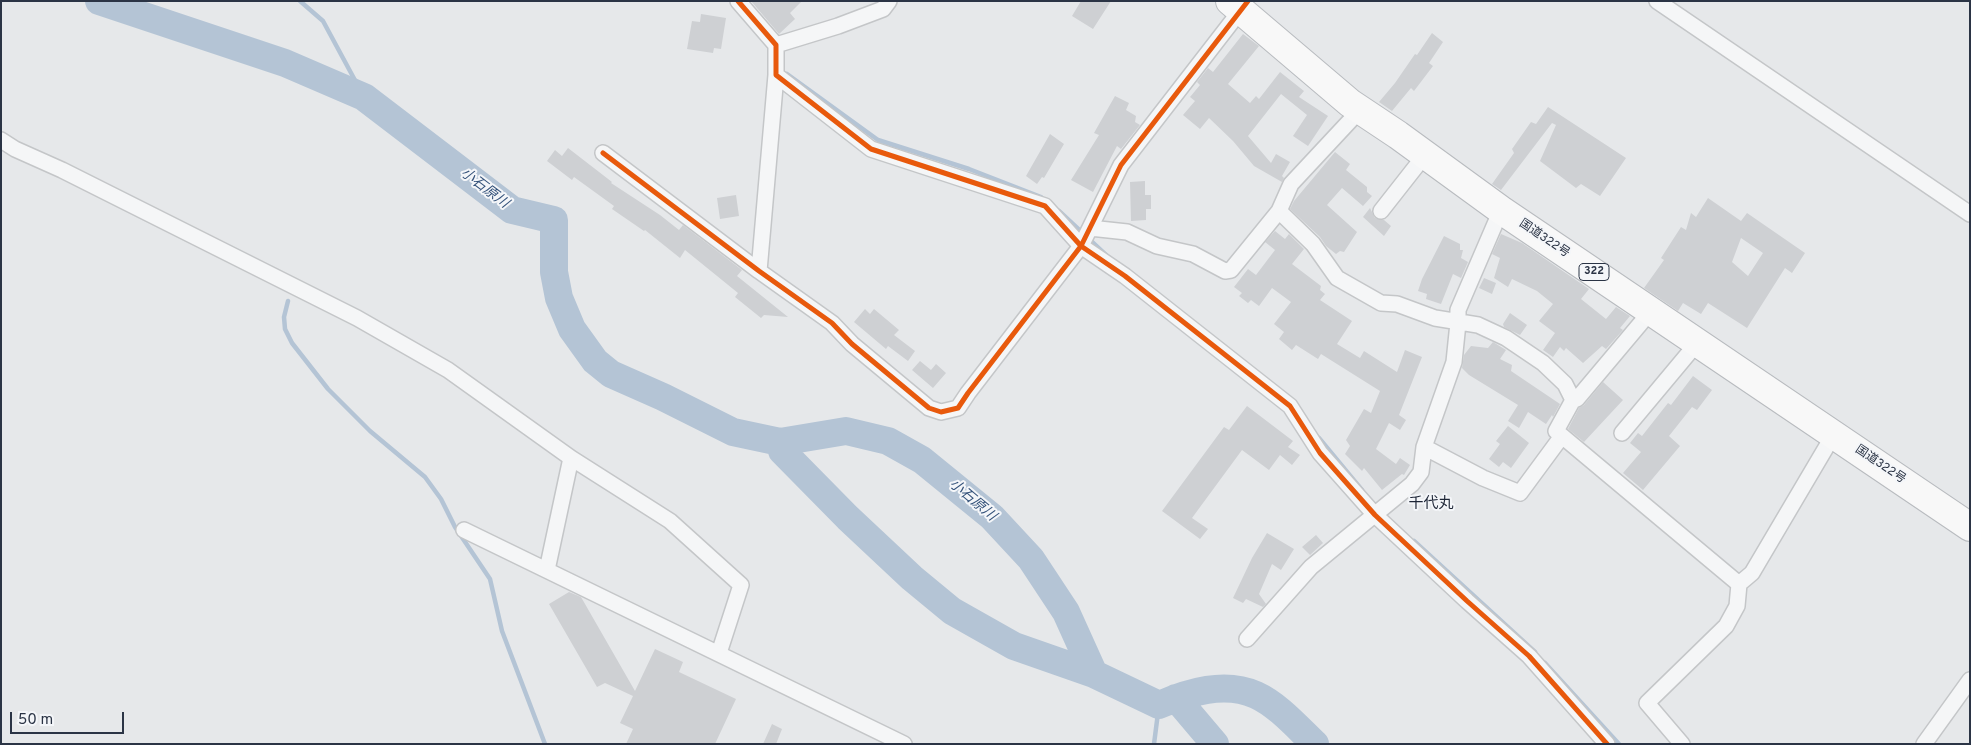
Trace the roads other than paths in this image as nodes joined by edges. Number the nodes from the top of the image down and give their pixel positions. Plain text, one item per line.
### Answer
1 (738, 1) edge
2 (889, 1) edge
3 (1657, 1) edge
4 (1240, 4) edge
5 (779, 44) junction
6 (776, 75) junction
7 (1360, 110) junction
8 (1, 140) edge
9 (603, 152) dead end
10 (1425, 155) junction
11 (1501, 210) junction
12 (1279, 211) junction
13 (1381, 211) dead end
14 (1970, 214) edge
15 (1086, 237) junction
16 (759, 271) junction
17 (1651, 311) junction
18 (1458, 323) junction
19 (1698, 342) junction
20 (1573, 400) junction
21 (1622, 433) dead end
22 (1834, 434) junction
23 (1562, 436) junction
24 (1424, 447) junction
25 (570, 458) junction
26 (1379, 512) junction
27 (1970, 527) edge
28 (464, 530) dead end
29 (547, 570) junction
30 (1739, 584) junction
31 (1248, 639) dead end
32 (719, 653) junction
33 (1970, 680) edge
34 (904, 744) edge
35 (1607, 744) edge
36 (1682, 744) edge
37 (1924, 744) edge

1 - 5 street
2 - 5 street
3 - 14 street
4 - 7 highway, 国道322号 / 322
4 - 15 street
5 - 6 street
6 - 15 street
6 - 16 street
7 - 10 highway, 国道322号 / 322
7 - 12 street
8 - 25 street
9 - 16 street
10 - 11 highway, 国道322号 / 322
10 - 13 street
11 - 17 highway, 国道322号 / 322
11 - 18 street
12 - 15 street
12 - 18 street
15 - 16 street
15 - 26 street
17 - 19 highway, 国道322号 / 322
17 - 20 street
18 - 20 street
18 - 24 street
19 - 21 street
19 - 22 highway, 国道322号 / 322
20 - 23 street
22 - 27 highway, 国道322号 / 322
22 - 30 street
23 - 24 street
23 - 30 street
24 - 26 street
25 - 29 street
25 - 32 street
26 - 31 street
26 - 35 street
28 - 29 street
29 - 32 street
30 - 36 street
32 - 34 street
33 - 37 street

